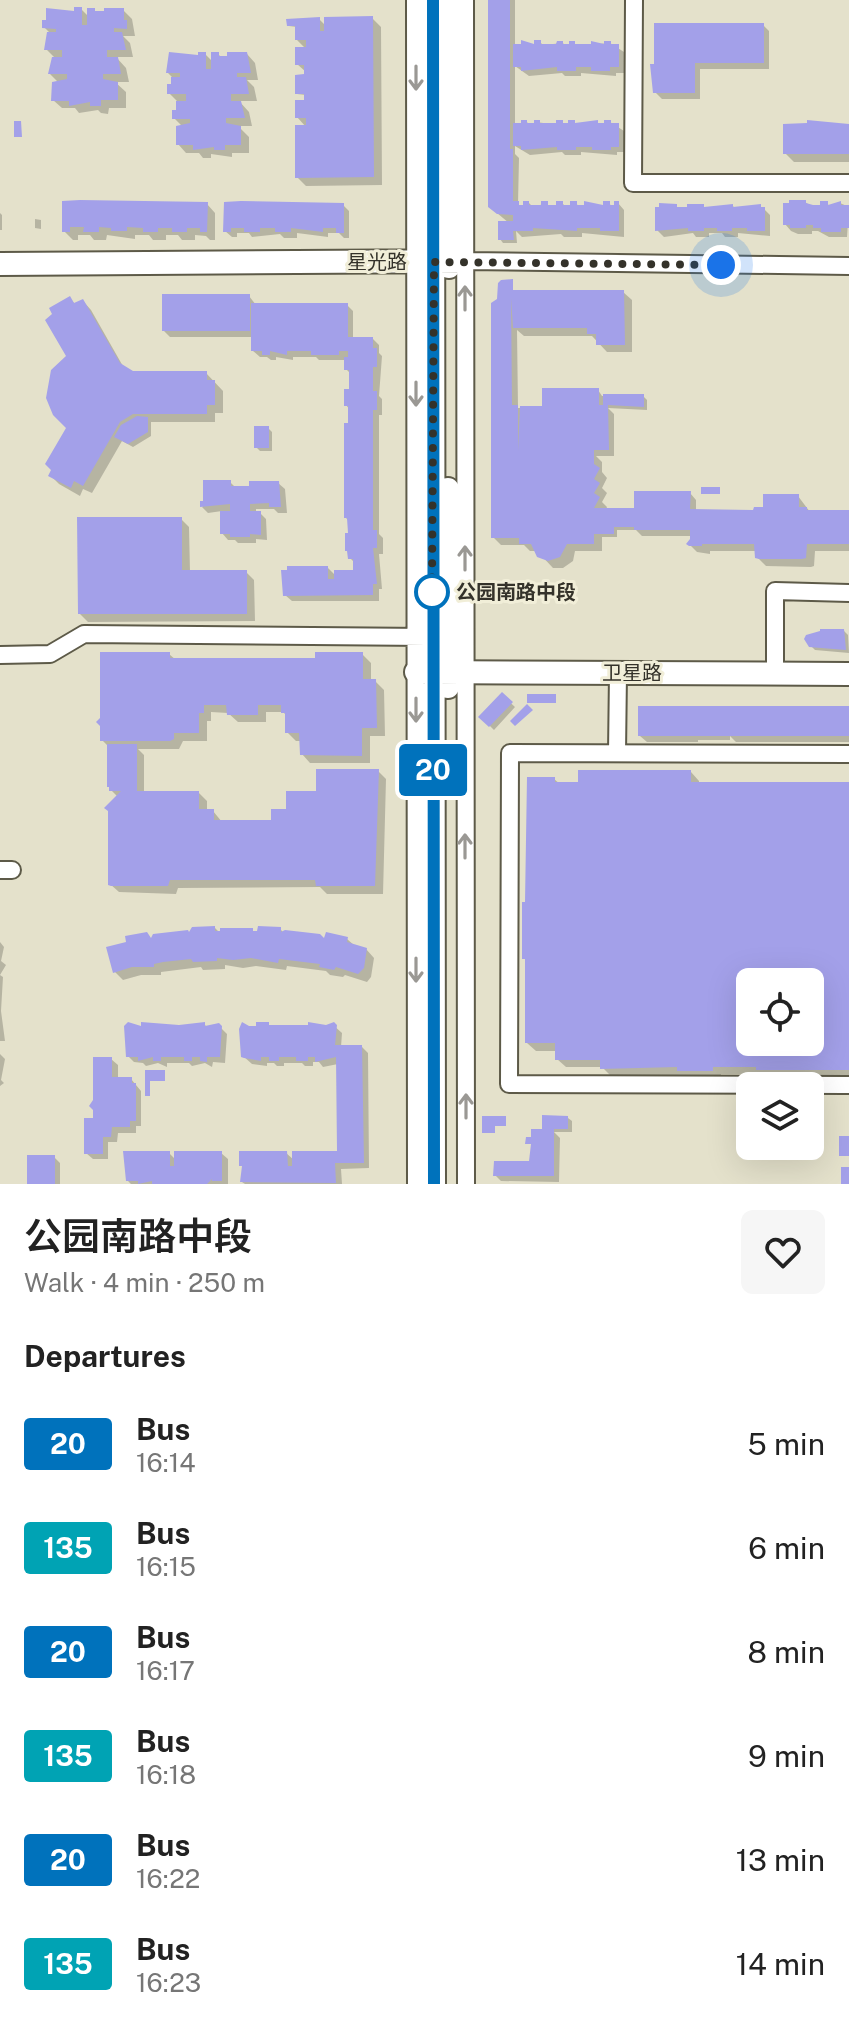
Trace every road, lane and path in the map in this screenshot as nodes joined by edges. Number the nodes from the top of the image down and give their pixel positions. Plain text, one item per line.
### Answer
1 (415, 0) edge
2 (433, 0) edge
3 (450, 0) edge
4 (465, 0) edge
5 (634, 0) edge
6 (849, 183) edge
7 (441, 262) junction
8 (0, 264) edge
9 (849, 266) edge
10 (849, 593) edge
11 (424, 637) junction
12 (0, 655) edge
13 (440, 672) junction
14 (618, 673) junction
15 (775, 674) junction
16 (849, 674) edge
17 (617, 753) junction
18 (849, 754) edge
19 (849, 1085) edge
20 (416, 1184) edge
21 (434, 1184) edge
22 (447, 1184) edge
23 (466, 1184) edge

1 -> 7 street
2 - 7 main road
3 - 7 main road
4 - 7 street
5 - 6 street
7 - 8 main road, 星光路
7 - 9 street, 星光路
7 -> 11 main road
13 -> 7 main road
10 - 15 street
11 - 12 street
11 - 13 main road
13 - 14 main road, 卫星路
13 -> 20 street
13 - 21 main road
13 - 22 main road
23 -> 13 street
14 - 15 main road, 卫星路
14 - 17 street
15 - 16 main road, 卫星路
17 - 18 street
17 - 19 street

